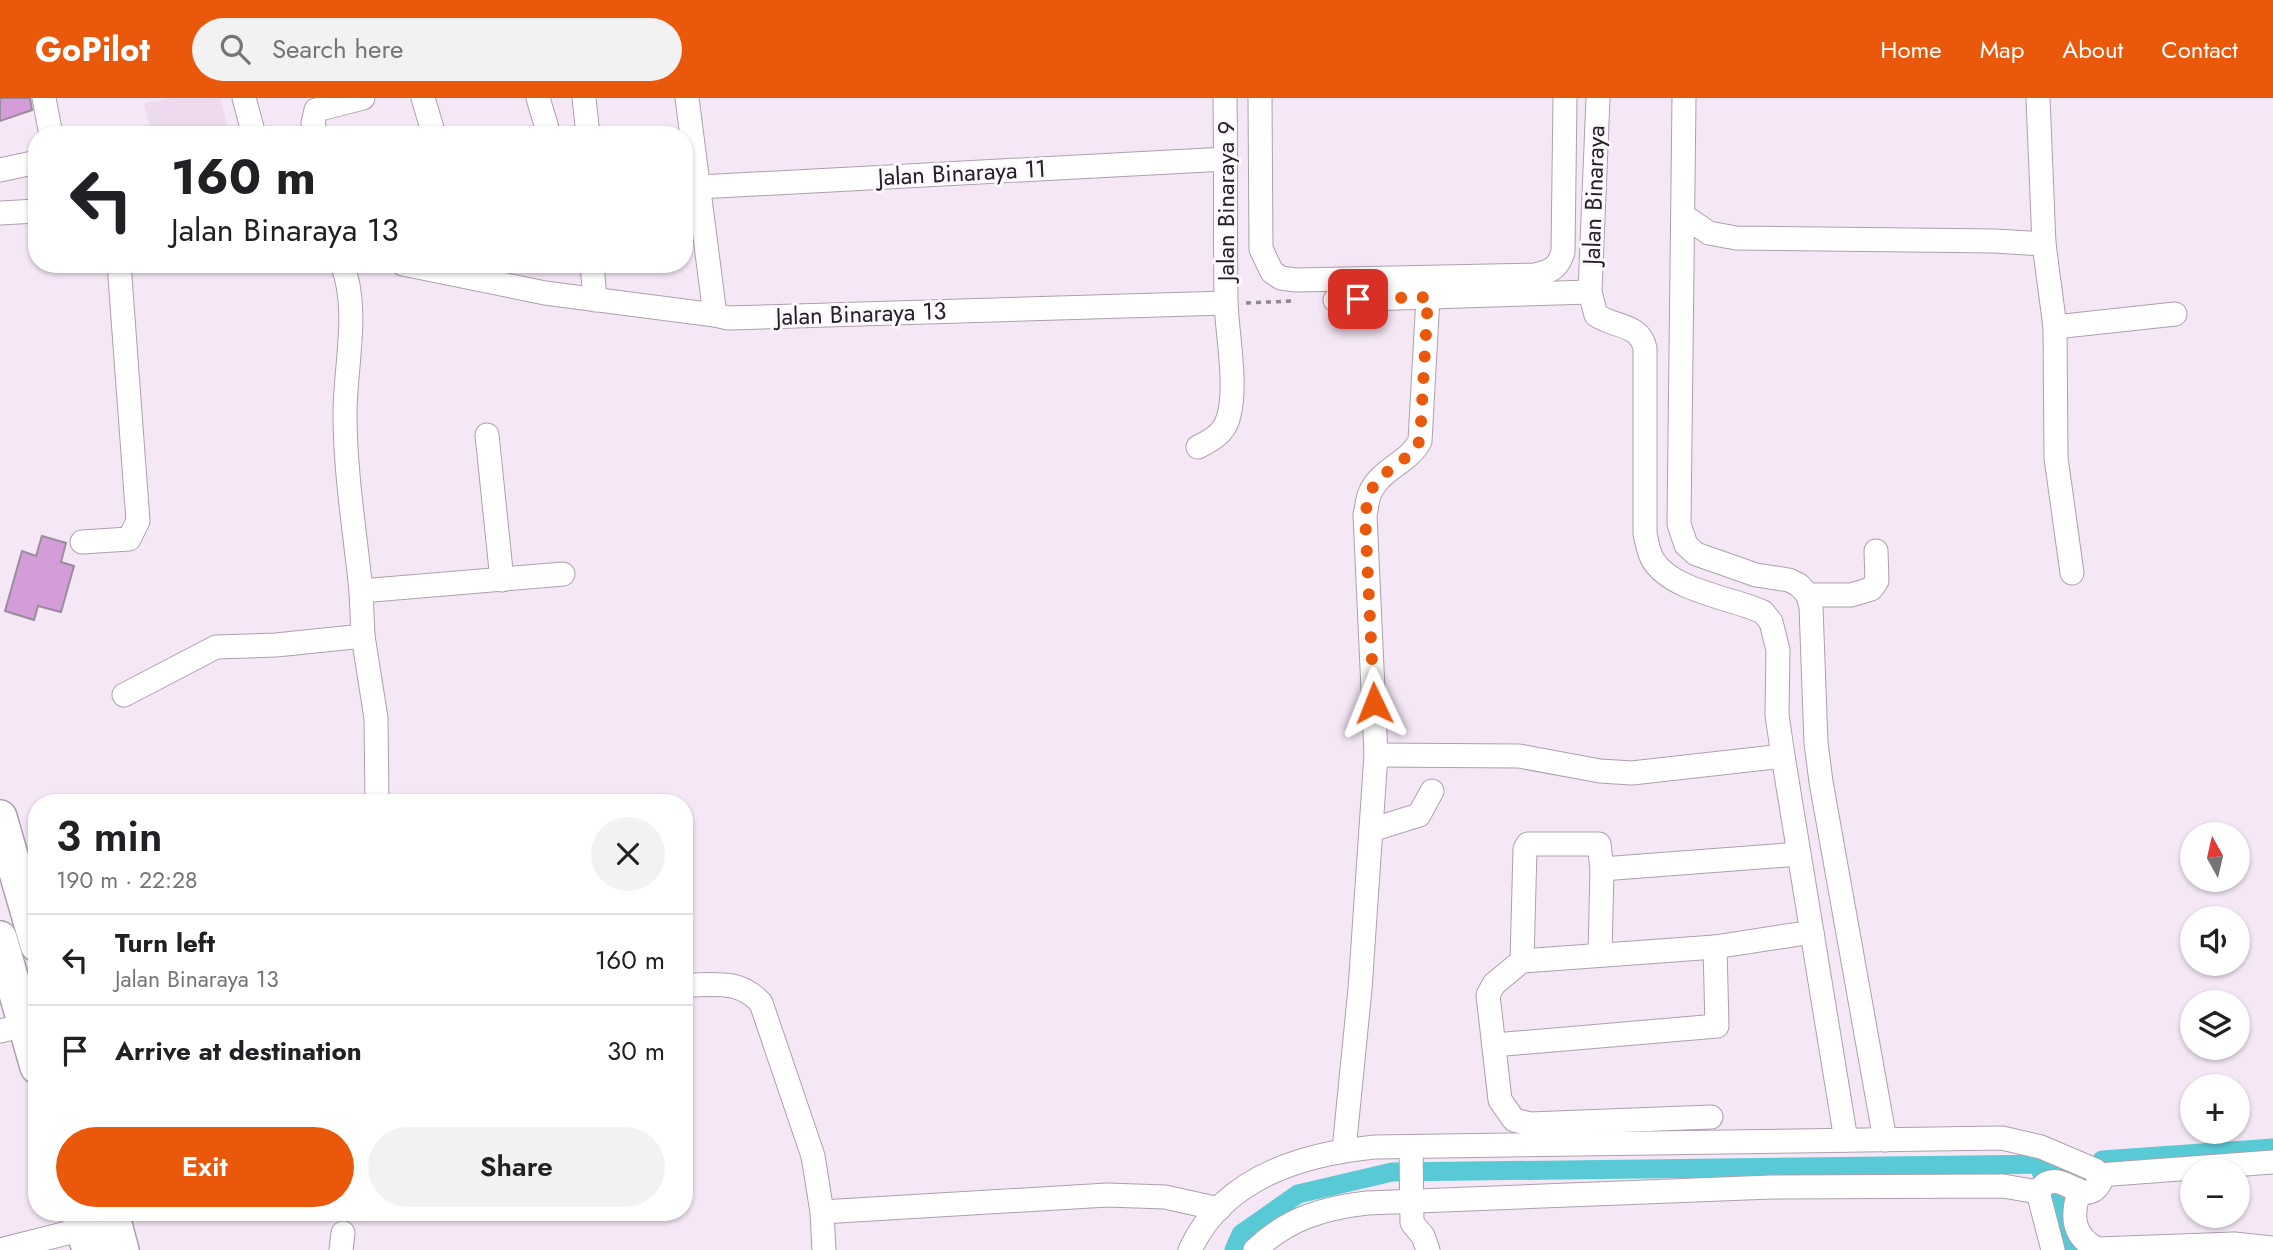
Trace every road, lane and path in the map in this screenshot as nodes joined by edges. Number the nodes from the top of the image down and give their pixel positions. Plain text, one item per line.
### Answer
1 (44, 98) edge
2 (244, 98) edge
3 (363, 98) edge
4 (423, 98) edge
5 (538, 98) edge
6 (584, 98) edge
7 (687, 98) edge
8 (1225, 98) edge
9 (1260, 98) edge
10 (1565, 98) edge
11 (1598, 98) edge
12 (1684, 98) edge
13 (2038, 98) edge
14 (49, 126) edge
15 (252, 126) edge
16 (314, 126) edge
17 (431, 126) edge
18 (546, 126) edge
19 (588, 126) edge
20 (691, 126) edge
21 (693, 142) edge
22 (1226, 159) junction
23 (28, 164) edge
24 (0, 170) edge
25 (699, 187) junction
26 (28, 211) edge
27 (0, 212) edge
28 (1684, 216) junction
29 (2044, 244) junction
30 (120, 273) edge
31 (345, 273) edge
32 (451, 273) edge
33 (593, 273) edge
34 (1590, 292) junction
35 (1428, 297) junction
36 (595, 300) junction
37 (1335, 300) dead end
38 (1294, 301) dead end
39 (1226, 303) junction
40 (2175, 314) dead end
41 (715, 315) junction
42 (2055, 327) junction
43 (487, 435) dead end
44 (1198, 447) dead end
45 (82, 542) dead end
46 (1876, 551) dead end
47 (2072, 573) dead end
48 (563, 574) dead end
49 (502, 580) junction
50 (361, 591) junction
51 (1808, 595) junction
52 (363, 636) junction
53 (124, 695) dead end
54 (1376, 755) junction
55 (1783, 756) junction
56 (1432, 791) dead end
57 (377, 794) edge
58 (0, 817) edge
59 (1371, 830) junction
60 (1799, 854) junction
61 (1602, 869) junction
62 (28, 914) edge
63 (1812, 932) junction
64 (0, 938) edge
65 (1715, 947) junction
66 (1600, 955) junction
67 (1522, 961) junction
68 (693, 985) edge
69 (12, 1028) edge
70 (1494, 1045) junction
71 (28, 1053) edge
72 (1711, 1117) dead end
73 (1846, 1140) junction
74 (1885, 1140) junction
75 (1344, 1150) junction
76 (1411, 1151) junction
77 (2273, 1162) edge
78 (2099, 1175) junction
79 (2038, 1192) junction
80 (2079, 1192) junction
81 (1410, 1198) junction
82 (1219, 1209) junction
83 (822, 1212) junction
84 (114, 1221) edge
85 (84, 1231) edge
86 (2273, 1248) edge
87 (0, 1250) edge
88 (122, 1250) edge
89 (824, 1250) edge
90 (1190, 1250) edge
91 (1255, 1250) edge
92 (1428, 1250) edge
93 (2053, 1250) edge

1 - 14 street
2 - 15 street
3 - 16 street
4 - 17 street
5 - 18 street
6 - 19 street
7 - 20 street
8 - 22 street, Jalan Binaraya 9
9 - 10 street
11 - 34 street, Jalan Binaraya
12 - 28 street
13 - 29 street
21 - 25 street
22 - 25 street, Jalan Binaraya 11
22 - 39 street, Jalan Binaraya 9
23 - 24 street
25 - 41 street
26 - 27 street
28 - 29 street
28 - 51 street
29 - 42 street
30 - 45 street
31 - 50 street
32 - 36 street, Jalan Binaraya 13
33 - 36 street
34 - 35 street
34 - 55 street
35 - 37 street
35 - 54 street
36 - 41 street, Jalan Binaraya 13
38 - 39 path
39 - 41 street, Jalan Binaraya 13
39 - 44 street, Jalan Binaraya 9
40 - 42 street
42 - 47 street
43 - 49 street
46 - 51 street
48 - 49 street
49 - 50 street
50 - 52 street
51 - 74 street
52 - 53 street
52 - 57 street
54 - 55 street
54 - 59 street
55 - 60 street
56 - 59 street
58 - 62 highway
59 - 75 street
60 - 61 street
60 - 63 street
61 - 66 street
61 - 67 street
63 - 65 street
63 - 73 street
64 - 69 highway
65 - 66 street
65 - 70 street
66 - 67 street
67 - 70 street
68 - 83 street
69 - 71 highway
70 - 72 street
73 - 74 street
73 - 76 street
74 - 78 street
75 - 76 street
75 - 82 street
76 - 81 street
77 - 78 street
78 - 80 street
79 - 80 street
79 - 81 street
79 - 93 street
80 - 86 street
81 - 91 street
81 - 92 street
82 - 83 street
82 - 90 street
83 - 89 street
84 - 88 highway
85 - 87 street

